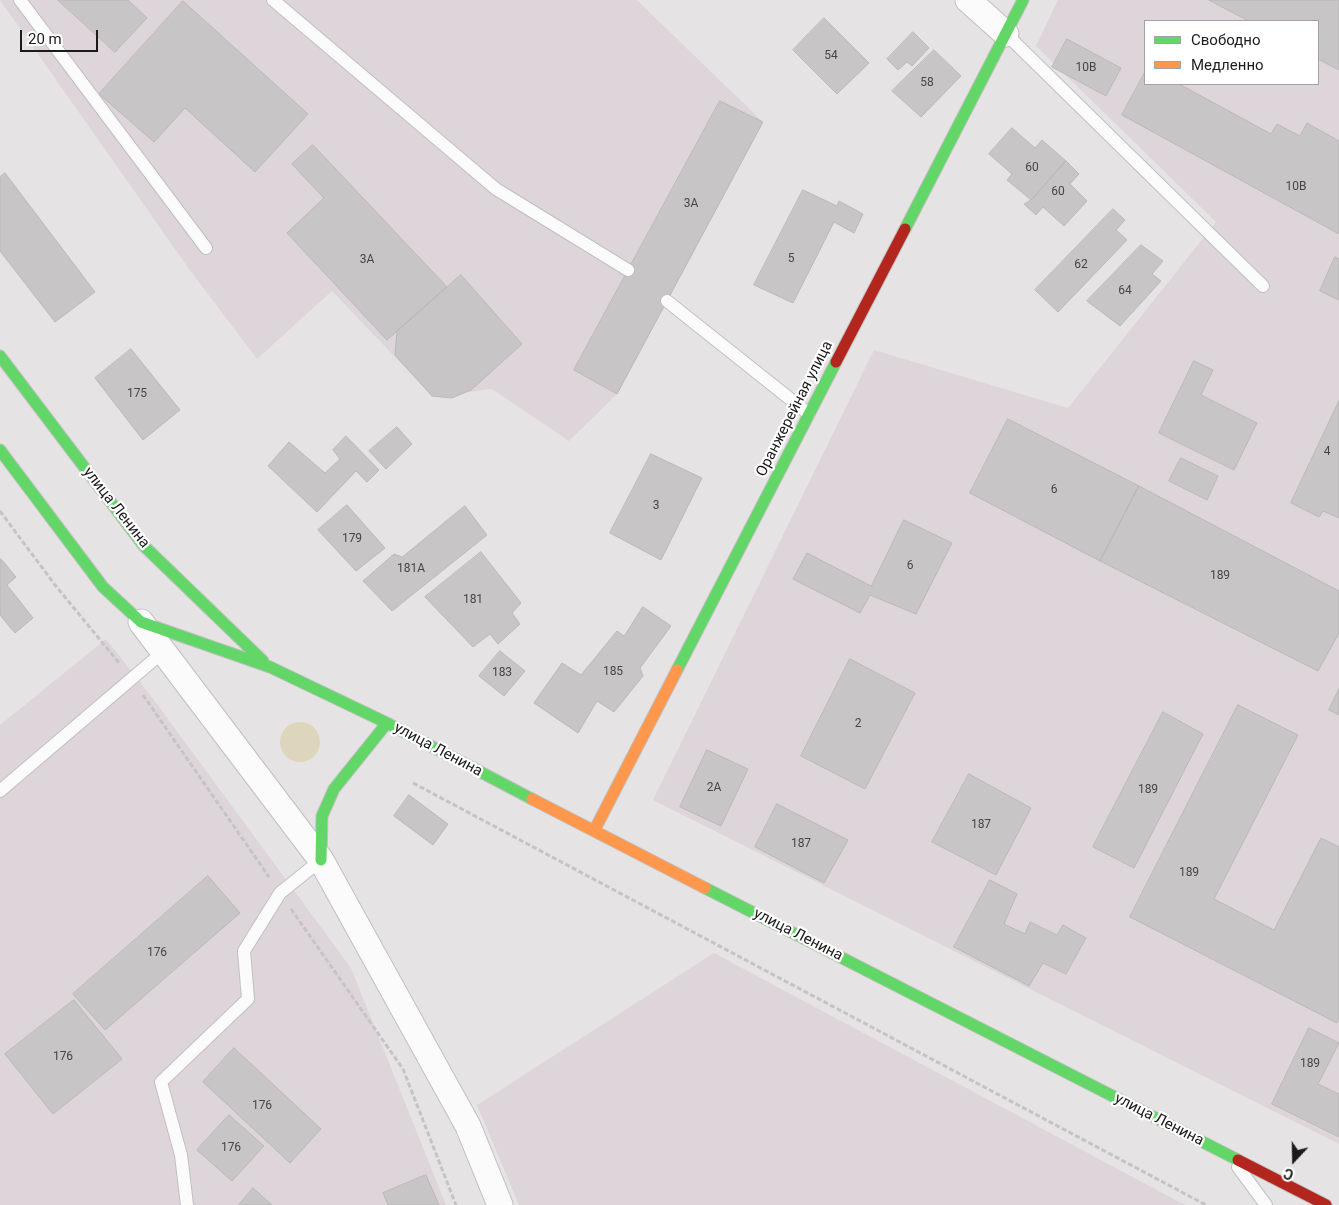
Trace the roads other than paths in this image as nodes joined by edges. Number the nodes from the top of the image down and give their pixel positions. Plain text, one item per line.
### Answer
1 (20, 0) edge
2 (273, 0) edge
3 (968, 0) edge
4 (1023, 0) edge
5 (1006, 34) junction
6 (206, 248) dead end
7 (628, 270) dead end
8 (1263, 286) dead end
9 (667, 301) dead end
10 (0, 356) edge
11 (810, 414) junction
12 (0, 450) edge
13 (141, 622) junction
14 (164, 652) junction
15 (270, 667) junction
16 (387, 723) junction
17 (0, 791) edge
18 (594, 831) junction
19 (321, 860) junction
20 (1231, 1157) junction
21 (187, 1205) edge
22 (500, 1205) edge
23 (1266, 1205) edge
24 (1326, 1205) edge

1 - 6 lane
2 - 7 lane
3 - 5 street
4 - 5 main road, Оранжерейная улица
5 - 8 lane
5 - 11 main road, Оранжерейная улица
9 - 11 lane
10 - 15 main road, улица Ленина
11 - 18 main road, Оранжерейная улица
12 - 13 main road, улица Ленина
13 - 14 street, улица Ленина
13 - 15 main road, улица Ленина
14 - 17 lane
14 - 19 street, улица Ленина
15 - 16 main road, улица Ленина
16 - 18 main road, улица Ленина
16 - 19 main road
18 - 20 main road, улица Ленина
19 - 21 lane
19 - 22 street, улица Ленина
20 - 23 lane
20 - 24 main road, улица Ленина

